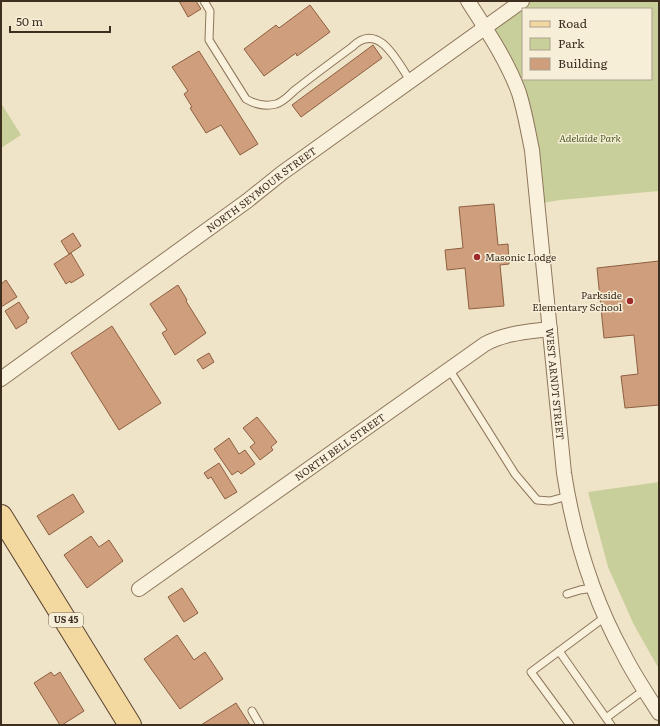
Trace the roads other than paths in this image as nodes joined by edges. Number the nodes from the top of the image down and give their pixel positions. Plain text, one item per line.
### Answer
1 (204, 1) edge
2 (468, 1) edge
3 (522, 1) edge
4 (485, 28) junction
5 (411, 82) junction
6 (550, 329) junction
7 (449, 369) junction
8 (1, 379) edge
9 (568, 496) junction
10 (1, 516) edge
11 (593, 588) junction
12 (139, 589) dead end
13 (567, 594) dead end
14 (605, 617) junction
15 (559, 652) junction
16 (644, 690) junction
17 (252, 711) dead end
18 (659, 713) edge
19 (606, 718) junction
20 (130, 725) edge
21 (260, 725) edge
22 (570, 725) edge
23 (611, 725) edge

1 - 5 lane
2 - 4 street, WEST ARNDT STREET
3 - 4 street, NORTH SEYMOUR STREET
4 - 5 street, NORTH SEYMOUR STREET
4 - 6 street, WEST ARNDT STREET
5 - 8 street, NORTH SEYMOUR STREET
6 - 7 street, NORTH BELL STREET
6 - 9 street, WEST ARNDT STREET
7 - 9 lane
7 - 12 street, NORTH BELL STREET
9 - 11 street, WEST ARNDT STREET
10 - 20 main road, US 45
11 - 13 lane
11 - 14 street, WEST ARNDT STREET
14 - 15 lane
14 - 16 street, WEST ARNDT STREET
15 - 19 lane
15 - 22 lane
16 - 18 street, WEST ARNDT STREET
16 - 19 lane
17 - 21 lane
19 - 23 lane

